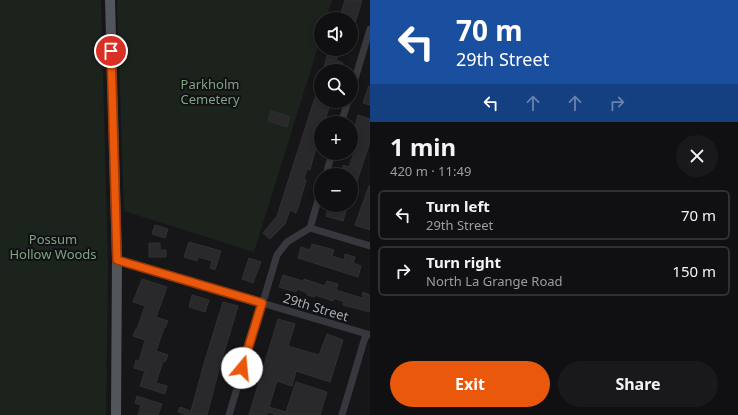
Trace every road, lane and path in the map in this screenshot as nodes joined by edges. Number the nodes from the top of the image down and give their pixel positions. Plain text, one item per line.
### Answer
1 (110, 0) edge
2 (370, 29) edge
3 (358, 69) edge
4 (315, 212) edge
5 (310, 228) junction
6 (370, 246) edge
7 (117, 260) junction
8 (262, 303) junction
9 (368, 335) edge
10 (116, 415) edge
11 (229, 415) edge
12 (342, 415) edge

1 - 7 main road
2 - 3 street
4 - 5 street
5 - 6 street
5 - 8 street
7 - 8 street, 29th Street
7 - 10 main road
8 - 9 street, 29th Street
8 - 11 street
9 - 12 street

